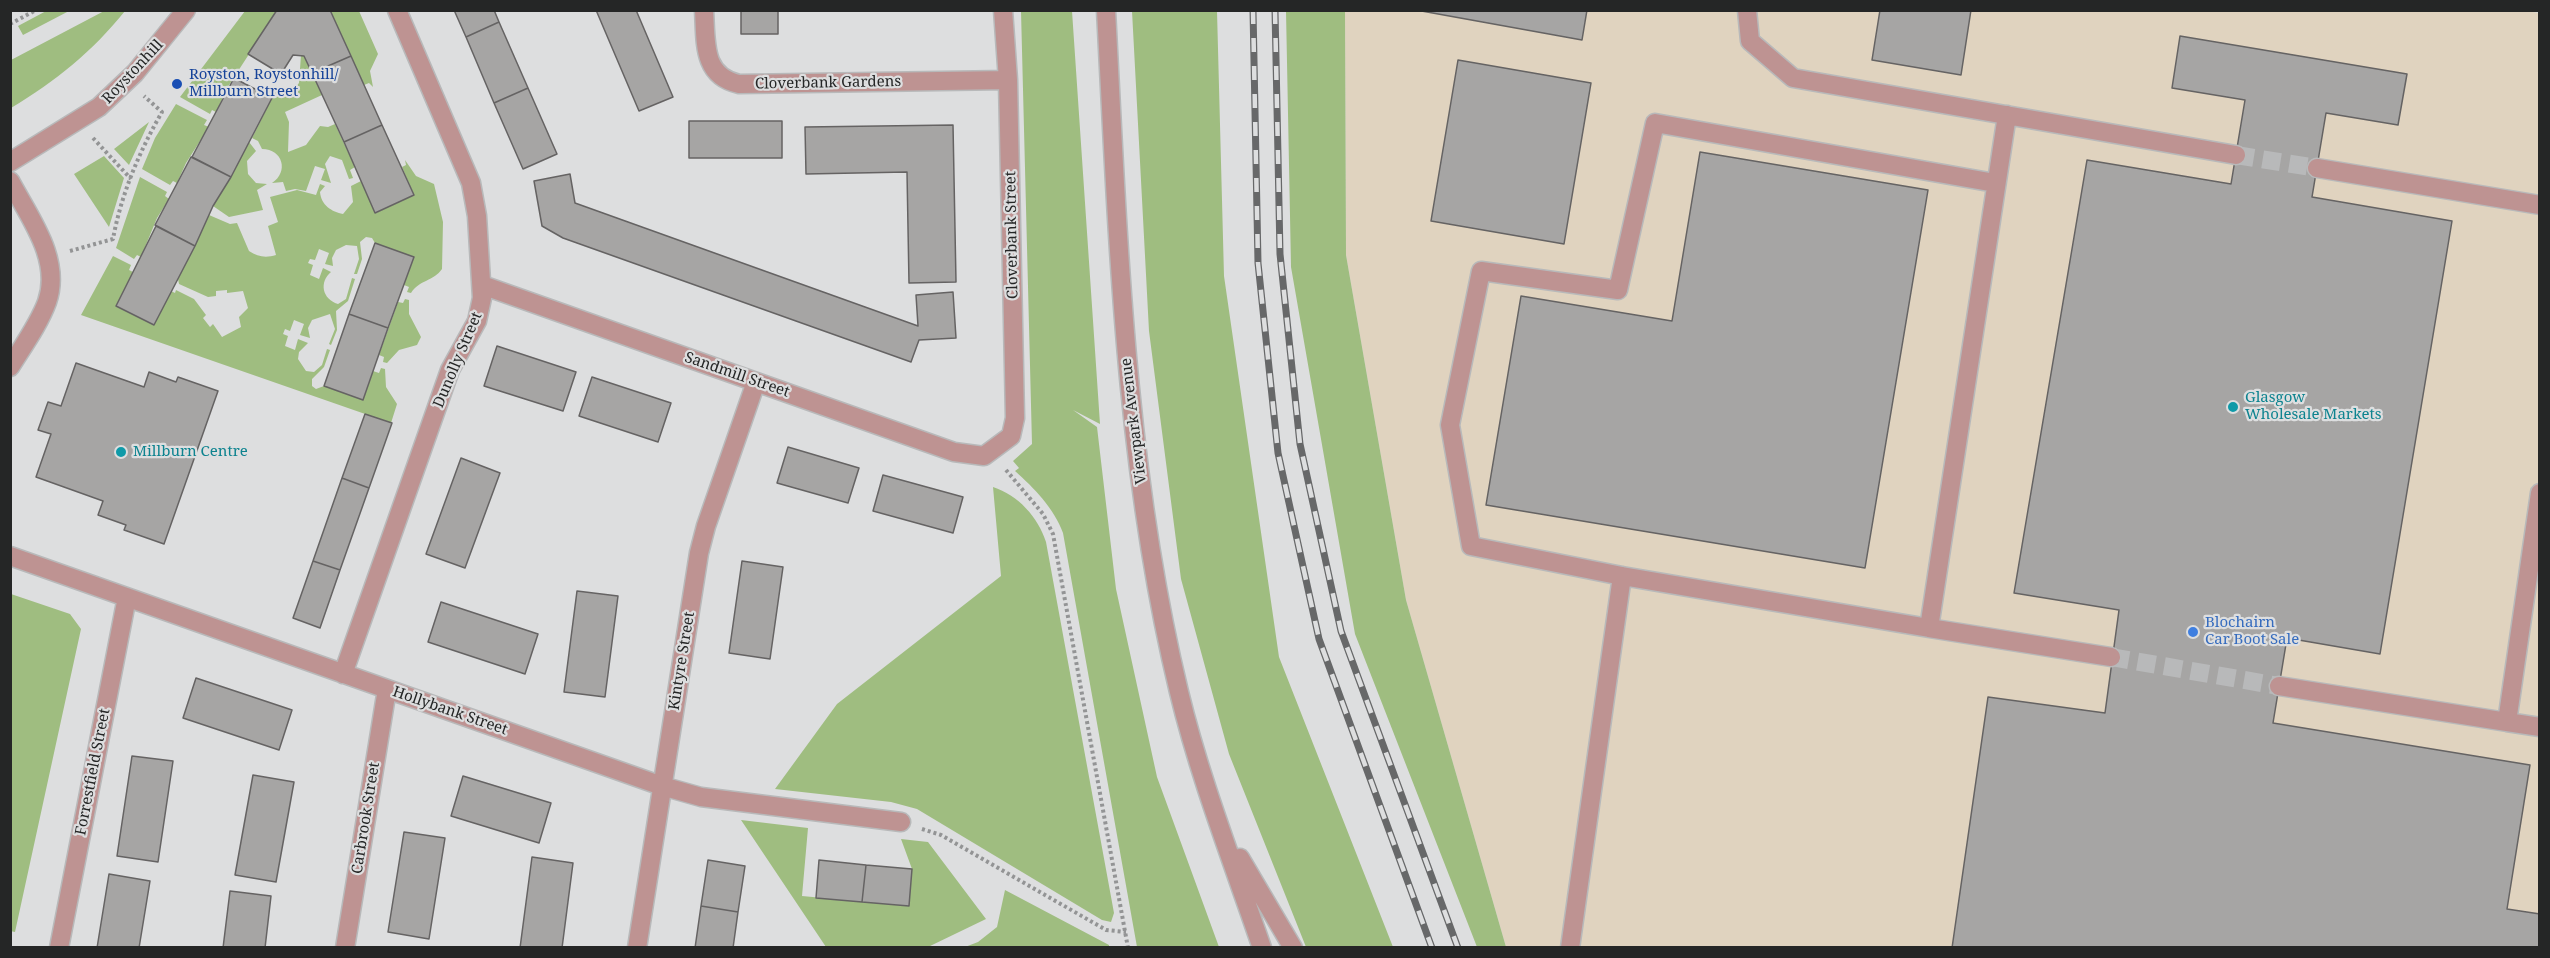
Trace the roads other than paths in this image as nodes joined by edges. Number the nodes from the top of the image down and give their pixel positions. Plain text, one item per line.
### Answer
1 (186, 10) edge
2 (397, 10) edge
3 (704, 10) edge
4 (1003, 10) edge
5 (1106, 10) edge
6 (1747, 10) edge
7 (1008, 80) junction
8 (2007, 115) junction
9 (2236, 154) tunnel mouth
10 (10, 162) edge
11 (2317, 168) tunnel mouth
12 (10, 181) edge
13 (1995, 183) junction
14 (2540, 206) edge
15 (482, 285) junction
16 (10, 367) edge
17 (756, 382) junction
18 (993, 451) joint
19 (2540, 493) edge
20 (10, 556) edge
21 (1622, 576) junction
22 (127, 597) junction
23 (1929, 628) junction
24 (2111, 657) tunnel mouth
25 (343, 674) junction
26 (2279, 686) tunnel mouth
27 (387, 689) junction
28 (2507, 722) junction
29 (2540, 727) edge
30 (662, 786) junction
31 (901, 822) road end
32 (1219, 822) junction
33 (59, 948) edge
34 (345, 948) edge
35 (637, 948) edge
36 (1262, 948) edge
37 (1293, 948) edge
38 (1570, 948) edge

1 - 10 street, Roystonhill
2 - 15 street, Dunolly Street
3 - 7 street, Cloverbank Gardens
4 - 7 street, Cloverbank Street
5 - 32 street, Viewpark Avenue
6 - 8 street
7 - 18 street, Cloverbank Street
8 - 9 street
8 - 13 street
11 - 14 street
12 - 16 street
13 - 21 street
13 - 23 street
15 - 17 street, Sandmill Street
15 - 25 street, Dunolly Street
17 - 18 street, Sandmill Street
17 - 30 street, Kintyre Street
19 - 28 street
20 - 22 street, Hollybank Street
21 - 23 street
21 - 38 street
22 - 25 street, Hollybank Street
22 - 33 street, Forrestfield Street
23 - 24 street
25 - 27 street, Hollybank Street
26 - 28 street
27 - 30 street, Hollybank Street
27 - 34 street, Carbrook Street
28 - 29 street
30 - 31 street, Hollybank Street
30 - 35 street, Kintyre Street
32 - 36 street, Viewpark Avenue
32 - 37 street, Viewpark Avenue

